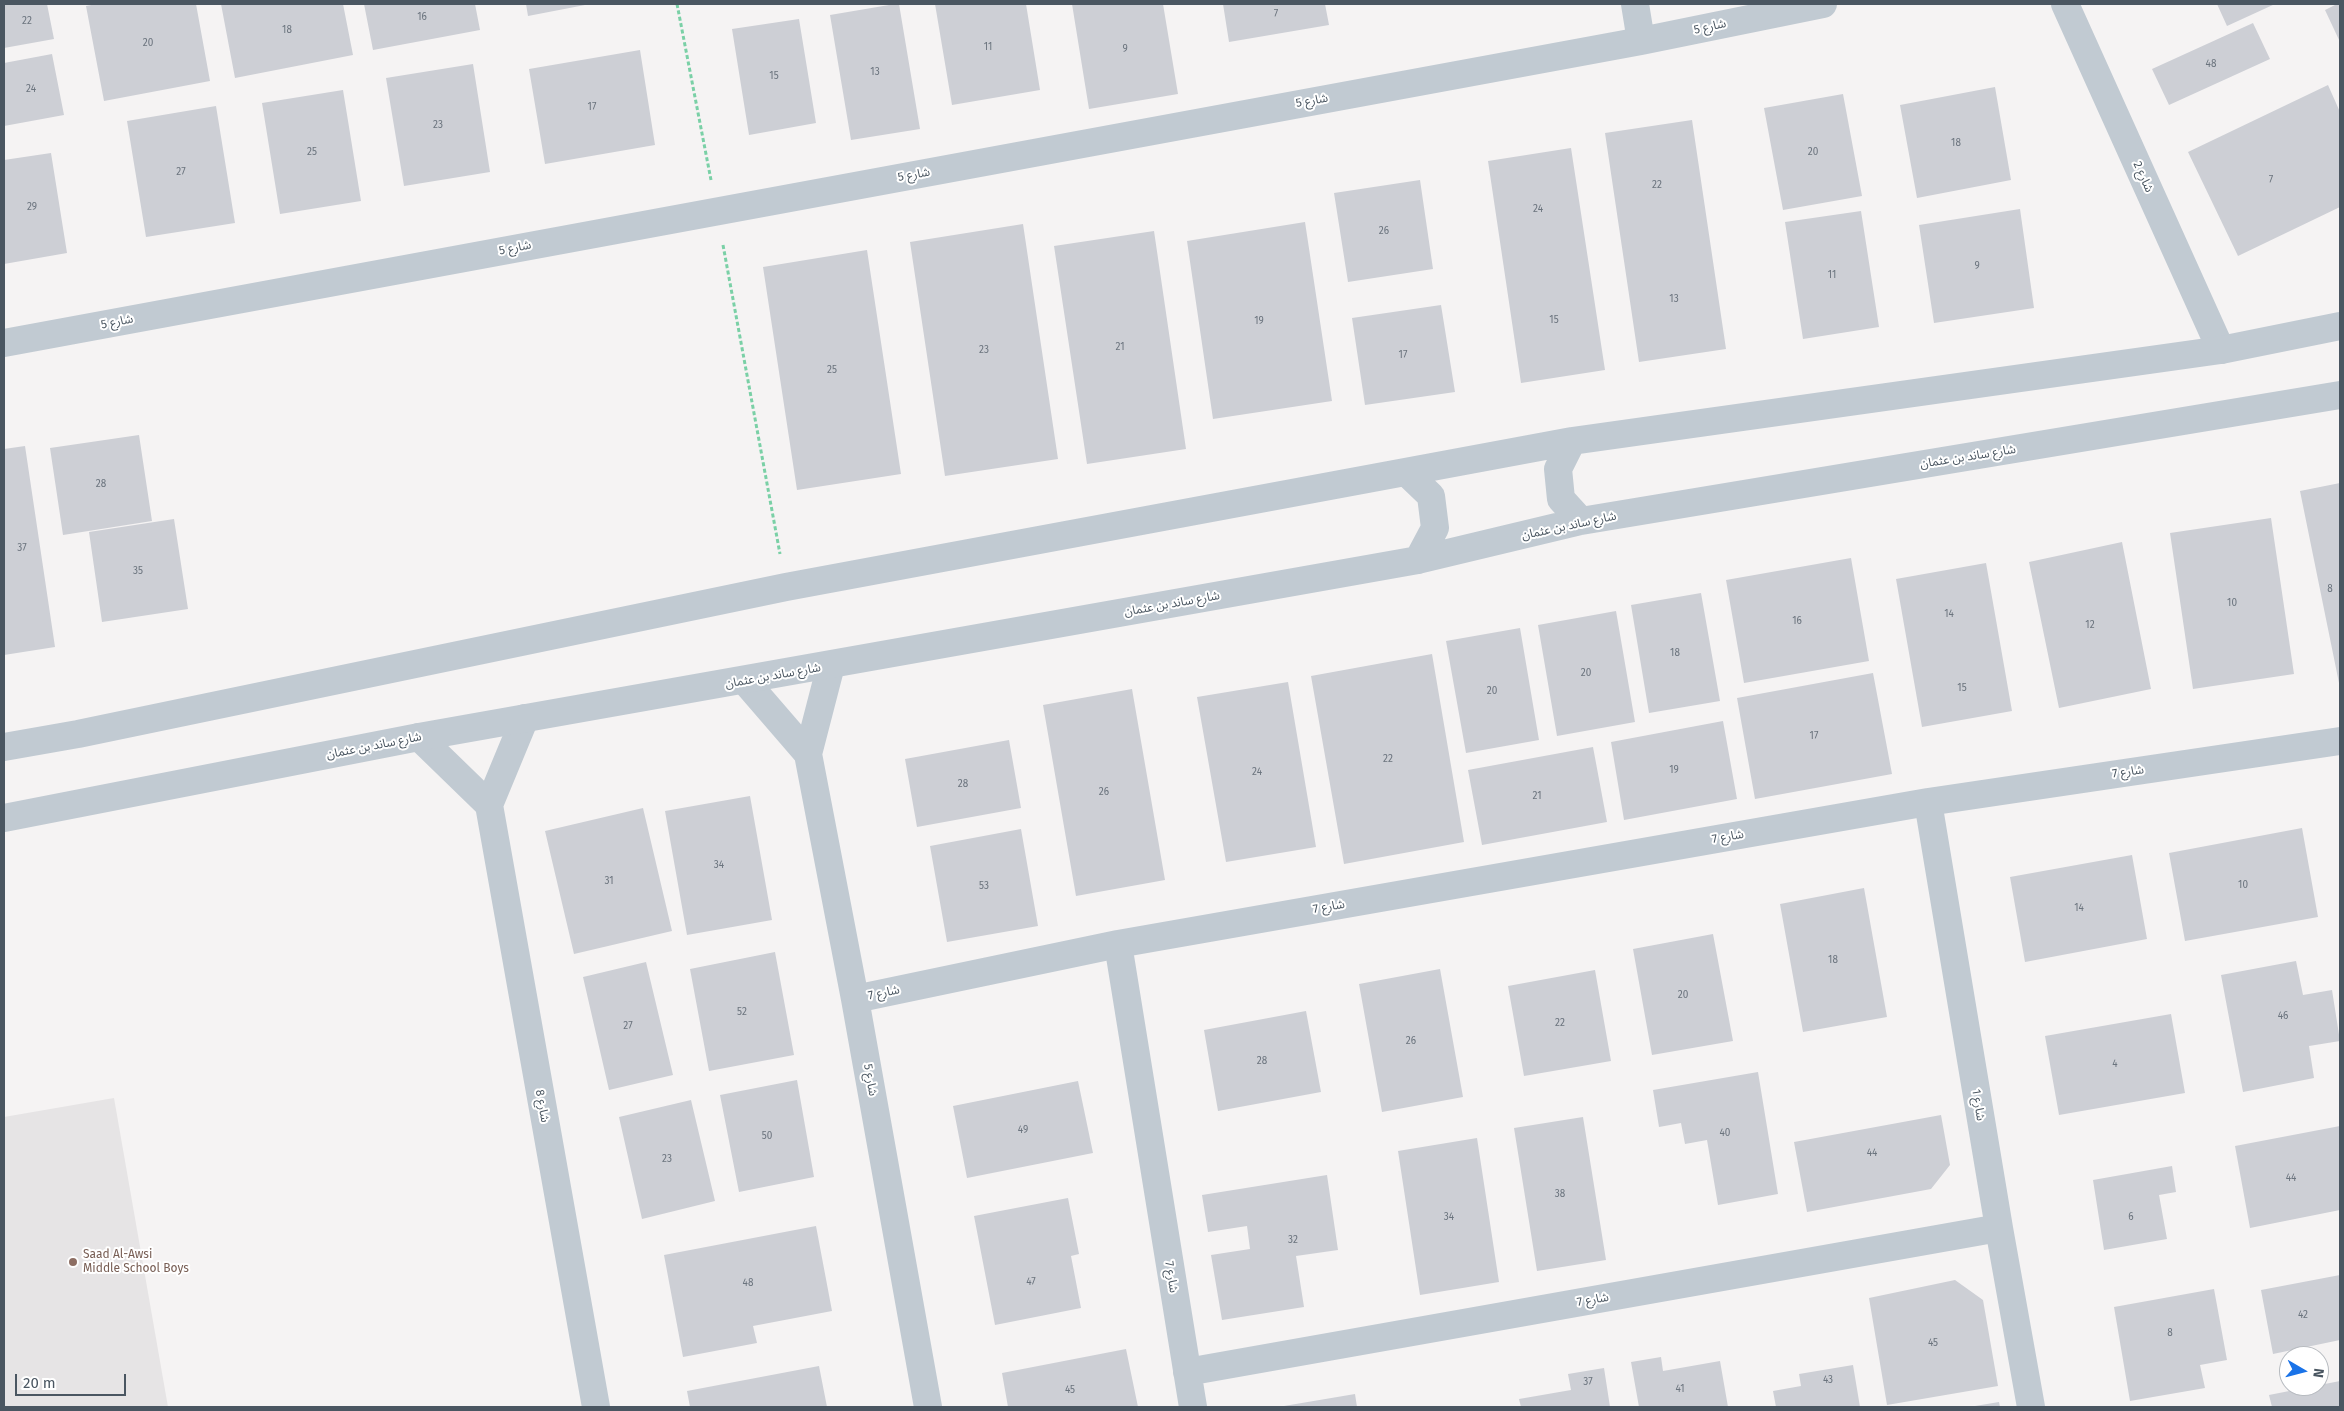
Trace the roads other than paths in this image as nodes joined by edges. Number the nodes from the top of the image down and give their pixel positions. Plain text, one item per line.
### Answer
1 (1635, 4) edge
2 (1823, 4) edge
3 (2065, 4) edge
4 (1641, 41) junction
5 (2340, 326) edge
6 (4, 343) edge
7 (2221, 350) junction
8 (2340, 395) edge
9 (1572, 440) junction
10 (1407, 473) junction
11 (1581, 521) junction
12 (1418, 560) junction
13 (831, 665) junction
14 (745, 681) junction
15 (525, 718) junction
16 (419, 737) junction
17 (2340, 741) edge
18 (4, 747) edge
19 (808, 754) junction
20 (1928, 802) junction
21 (488, 805) junction
22 (4, 818) edge
23 (1118, 944) junction
24 (855, 999) junction
25 (1999, 1228) junction
26 (1187, 1372) junction
27 (596, 1407) edge
28 (928, 1407) edge
29 (1193, 1407) edge
30 (2031, 1407) edge

1 - 4 street
2 - 4 street, شارع 5
3 - 7 street, شارع 2
4 - 6 street, شارع 5
5 - 7 street
7 - 9 street
8 - 11 street, شارع ساند بن عثمان
9 - 10 street
9 - 11 street
10 - 12 street
10 - 18 street
11 - 12 street, شارع ساند بن عثمان
12 - 13 street, شارع ساند بن عثمان
13 - 14 street, شارع ساند بن عثمان
13 - 19 street, شارع 5
14 - 15 street, شارع ساند بن عثمان
14 - 19 street, شارع 5
15 - 16 street, شارع ساند بن عثمان
15 - 21 street
16 - 21 street
16 - 22 street, شارع ساند بن عثمان
17 - 20 street, شارع 7
19 - 24 street, شارع 5
20 - 23 street, شارع 7
20 - 25 street, شارع 1
21 - 27 street, شارع 8
23 - 24 street, شارع 7
23 - 26 street, شارع 7
24 - 28 street, شارع 5
25 - 26 street, شارع 7
25 - 30 street, شارع 1
26 - 29 street, شارع 7

